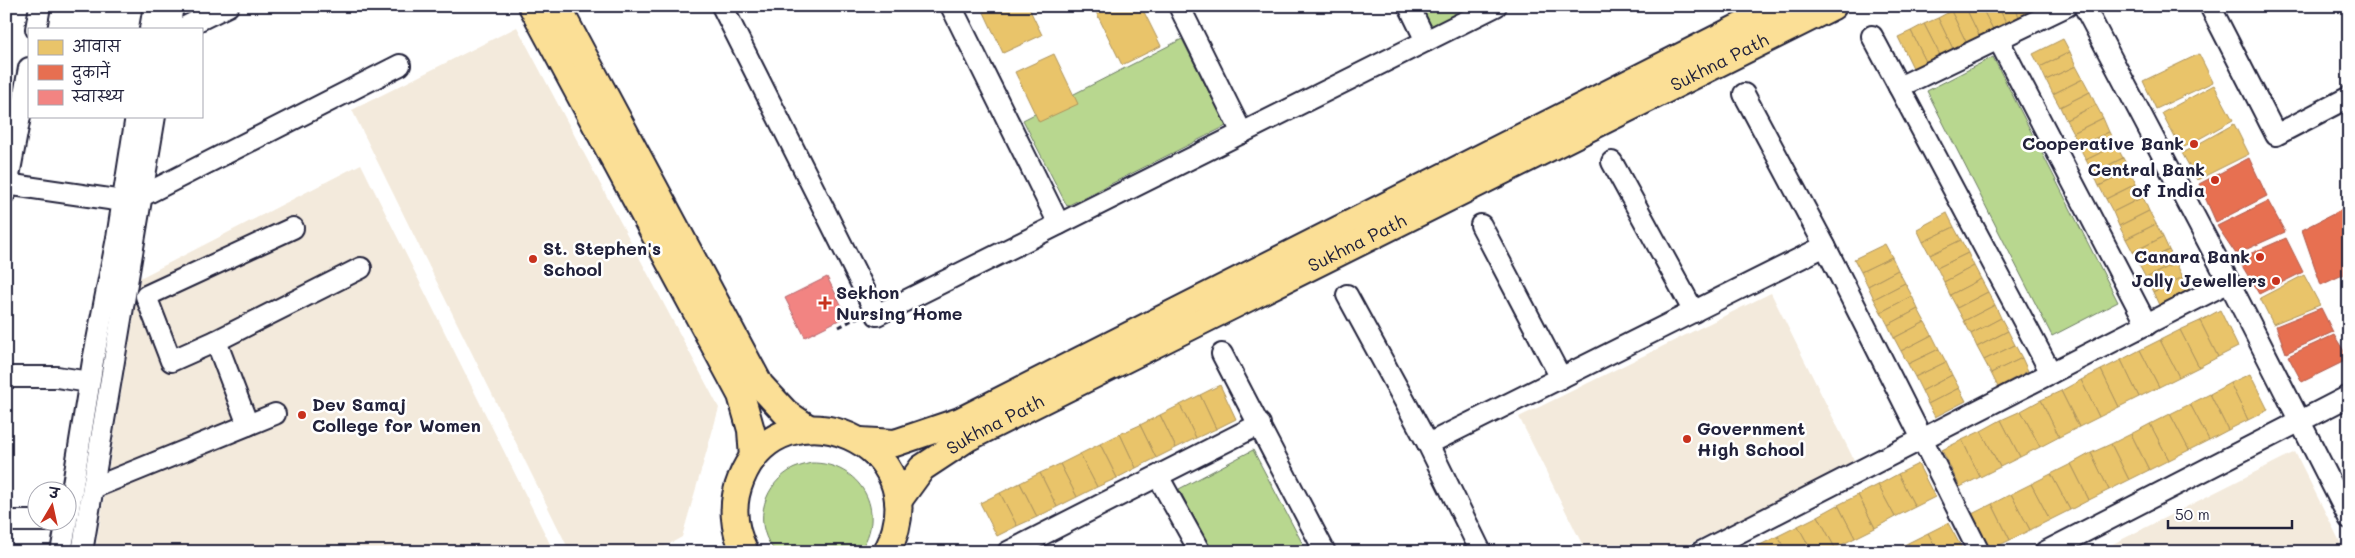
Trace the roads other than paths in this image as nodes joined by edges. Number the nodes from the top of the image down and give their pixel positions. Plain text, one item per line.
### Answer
1 (40, 6) edge
2 (154, 6) edge
3 (173, 6) edge
4 (228, 6) edge
5 (532, 6) edge
6 (557, 6) edge
7 (722, 6) edge
8 (952, 6) edge
9 (1179, 6) edge
10 (1409, 6) edge
11 (1496, 6) edge
12 (1780, 6) edge
13 (1833, 6) edge
14 (2067, 6) edge
15 (2084, 6) edge
16 (2210, 6) edge
17 (36, 28) edge
18 (150, 28) edge
19 (169, 28) edge
20 (183, 28) edge
21 (1872, 36) dead end
22 (1998, 39) junction
23 (1426, 41) junction
24 (400, 65) dead end
25 (28, 73) edge
26 (1899, 87) junction
27 (1744, 94) dead end
28 (2349, 98) edge
29 (136, 118) edge
30 (154, 118) edge
31 (1242, 132) junction
32 (1612, 162) dead end
33 (7, 187) edge
34 (132, 198) junction
35 (1059, 224) junction
36 (1481, 225) dead end
37 (293, 228) dead end
38 (1825, 246) junction
39 (361, 268) dead end
40 (2229, 282) junction
41 (1347, 295) dead end
42 (1694, 312) junction
43 (2147, 324) junction
44 (216, 341) junction
45 (1222, 354) dead end
46 (2051, 373) junction
47 (6, 377) edge
48 (1561, 378) junction
49 (89, 382) junction
50 (2349, 396) edge
51 (275, 414) dead end
52 (2300, 421) junction
53 (1260, 424) junction
54 (248, 425) junction
55 (808, 428) junction
56 (1922, 439) junction
57 (860, 441) junction
58 (1428, 444) junction
59 (753, 458) junction
60 (1158, 476) junction
61 (73, 480) edge
62 (93, 488) junction
63 (898, 501) junction
64 (2349, 518) edge
65 (28, 520) edge
66 (6, 521) edge
67 (735, 523) junction
68 (65, 530) edge
69 (1019, 550) edge
70 (61, 552) edge
71 (82, 552) edge
72 (726, 552) edge
73 (745, 552) edge
74 (887, 552) edge
75 (1200, 552) edge
76 (1325, 552) edge
77 (1481, 552) edge
78 (1702, 552) edge
79 (1979, 552) edge
80 (2045, 552) edge

1 - 17 street
2 - 18 street
3 - 19 street
4 - 20 street
5 - 59 main road
6 - 55 main road
7 - 35 street
8 - 35 street
9 - 31 street
10 - 23 street
11 - 23 street
12 - 57 main road, Sukhna Path
13 - 63 main road, Sukhna Path
14 - 22 street
15 - 40 street
16 - 28 street
21 - 26 street
22 - 26 street
22 - 43 street
23 - 31 street
24 - 34 street
25 - 33 street
26 - 46 street
27 - 38 street
29 - 34 street
30 - 34 street
31 - 35 street
32 - 42 street
33 - 34 street
34 - 49 street
34 - 62 street
36 - 48 street
37 - 44 street
38 - 42 street
38 - 56 street
39 - 44 street
40 - 43 street
40 - 52 street
41 - 58 street
42 - 48 street
43 - 46 street
44 - 54 street
45 - 53 street
46 - 56 street
47 - 49 street
48 - 58 street
49 - 61 street
50 - 52 street
51 - 54 street
52 - 64 street
52 - 80 street
53 - 60 street
53 - 76 street
54 - 62 street
55 - 57 main road
55 - 59 main road
56 - 78 street
56 - 79 street
57 - 63 main road
58 - 77 street
59 - 67 main road
60 - 69 street
60 - 75 street
62 - 71 street
63 - 74 main road
65 - 66 street
67 - 72 main road
67 - 73 main road
68 - 70 street

